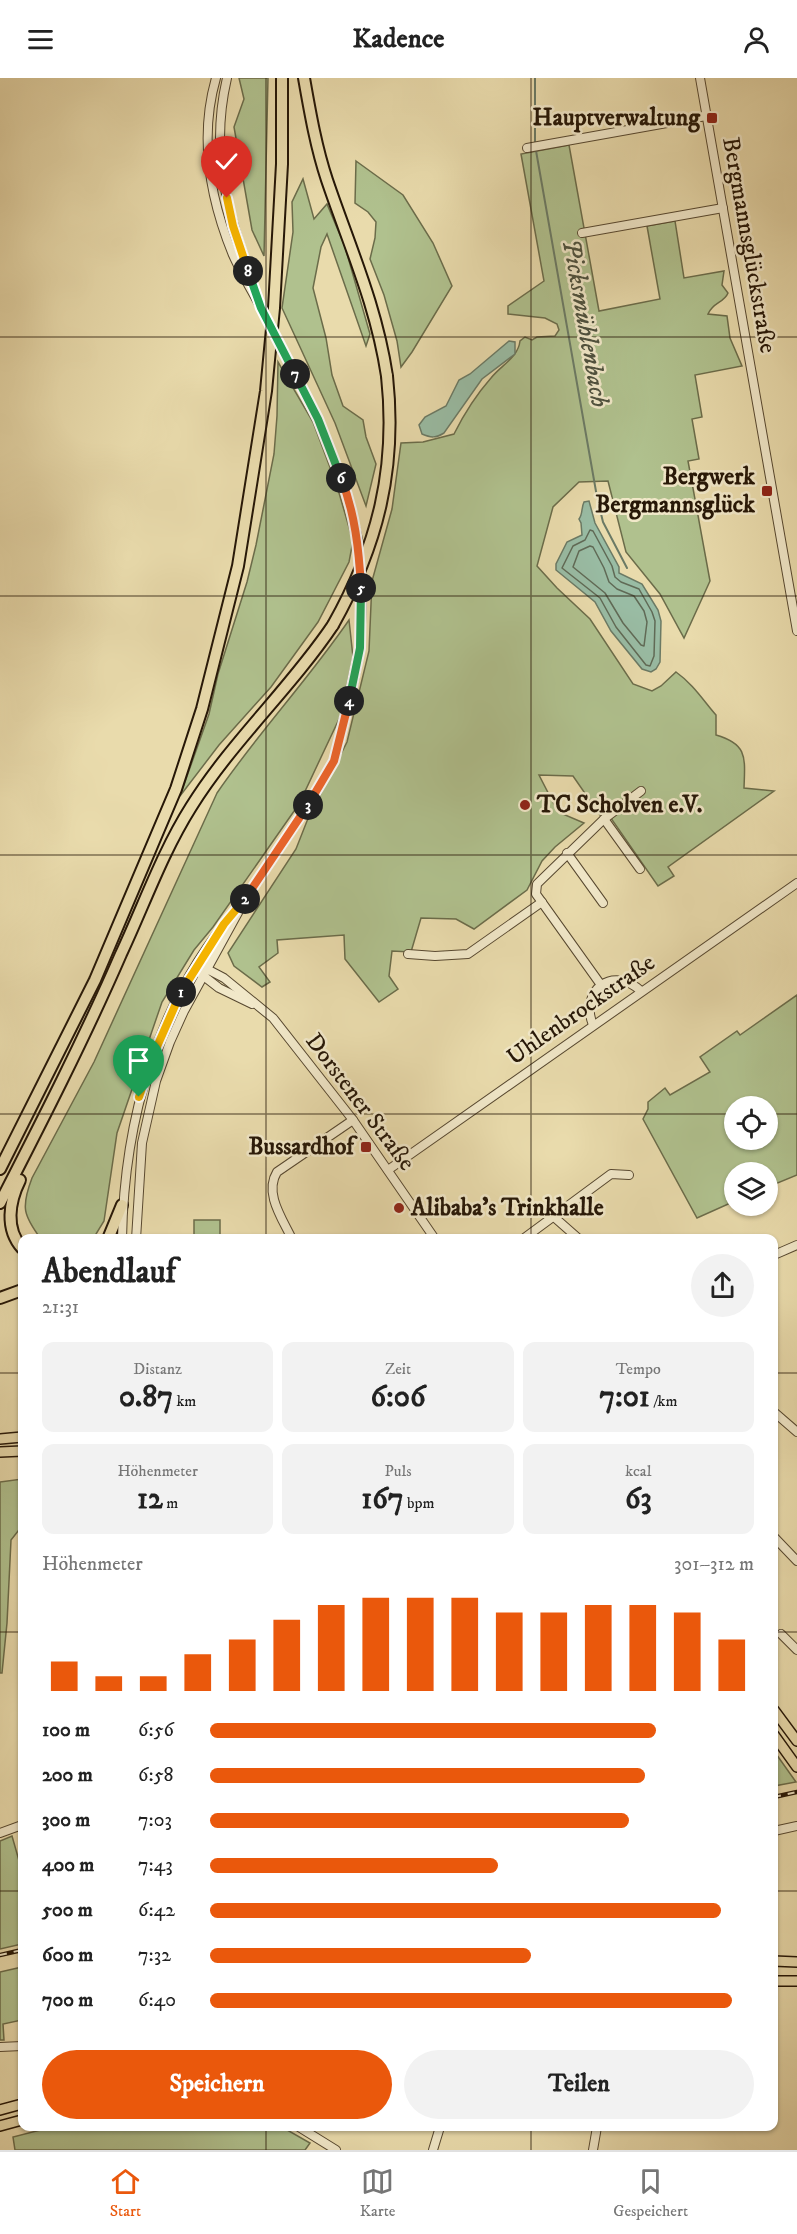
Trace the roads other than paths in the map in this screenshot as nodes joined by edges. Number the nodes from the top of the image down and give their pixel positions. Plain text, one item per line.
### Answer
1 (216, 78) edge
2 (227, 78) edge
3 (282, 78) edge
4 (304, 78) edge
5 (700, 78) edge
6 (706, 116) junction
7 (527, 148) dead end
8 (723, 208) junction
9 (582, 233) dead end
10 (261, 308) junction
11 (797, 632) edge
12 (641, 791) dead end
13 (604, 819) junction
14 (567, 853) junction
15 (640, 869) dead end
16 (797, 883) edge
17 (246, 898) junction
18 (542, 902) junction
19 (603, 903) dead end
20 (408, 954) dead end
21 (196, 966) junction
22 (207, 968) junction
23 (202, 976) junction
24 (601, 985) junction
25 (641, 991) junction
26 (273, 1018) junction
27 (594, 1025) junction
28 (47, 1110) junction
29 (352, 1120) junction
30 (1, 1167) edge
31 (388, 1170) junction
32 (628, 1175) dead end
33 (0, 1203) edge
34 (123, 1205) junction
35 (554, 1217) junction
36 (110, 1234) edge
37 (122, 1234) edge
38 (136, 1234) edge
39 (290, 1234) edge
40 (432, 1234) edge
41 (530, 1234) edge
42 (573, 1234) edge
43 (18, 1241) edge
44 (797, 1245) edge
45 (778, 1253) edge
46 (18, 1291) edge
47 (0, 1298) edge
48 (778, 1418) edge
49 (797, 1432) edge
50 (18, 1437) edge
51 (0, 1438) edge
52 (18, 1451) edge
53 (0, 1452) edge
54 (778, 1541) edge
55 (797, 1561) edge
56 (781, 1634) dead end
57 (797, 1650) edge
58 (778, 1715) edge
59 (778, 1741) edge
60 (797, 1741) edge
61 (797, 1767) edge
62 (18, 1826) edge
63 (797, 1826) edge
64 (778, 1830) edge
65 (0, 1833) edge
66 (778, 1961) edge
67 (797, 1962) edge
68 (797, 1981) edge
69 (778, 1982) edge
70 (18, 2046) edge
71 (0, 2047) edge
72 (18, 2105) edge
73 (0, 2110) edge
74 (18, 2121) edge
75 (0, 2126) edge
76 (305, 2131) edge
77 (439, 2131) edge
78 (596, 2131) edge
79 (336, 2150) edge
80 (433, 2150) edge
81 (593, 2150) edge

1 - 10 street
2 - 10 street
3 - 30 highway
4 - 28 highway, bridge
5 - 6 street, Bergmannsglückstraße
6 - 7 street
6 - 8 street, Bergmannsglückstraße
8 - 9 street
8 - 11 street, Bergmannsglückstraße
10 - 17 street, bridge
12 - 13 street
13 - 14 street
13 - 15 street
14 - 18 street
14 - 19 street
16 - 25 street, Uhlenbrockstraße
17 - 21 street
17 - 22 street
18 - 20 street
18 - 24 street
21 - 22 street, Dorstener Straße
21 - 23 street, Dorstener Straße
21 - 34 street
22 - 23 street
22 - 26 street, Dorstener Straße
23 - 26 street, Dorstener Straße
23 - 38 street
24 - 25 street
24 - 27 street
25 - 27 street, Uhlenbrockstraße
26 - 29 street, Dorstener Straße
27 - 31 street, Uhlenbrockstraße
28 - 33 highway
28 - 43 highway
29 - 31 street, Dorstener Straße
29 - 39 street
31 - 40 street, Dorstener Straße
32 - 35 street
34 - 36 highway
34 - 37 street
35 - 41 street
35 - 42 street
44 - 45 street
46 - 47 highway
48 - 49 street
50 - 51 main road
52 - 53 main road
54 - 55 street
56 - 57 street
58 - 60 main road
59 - 61 main road
62 - 65 street
63 - 64 street
66 - 67 main road
68 - 69 main road
70 - 71 street
72 - 73 main road
74 - 75 main road
76 - 79 street
77 - 80 street
78 - 81 street

